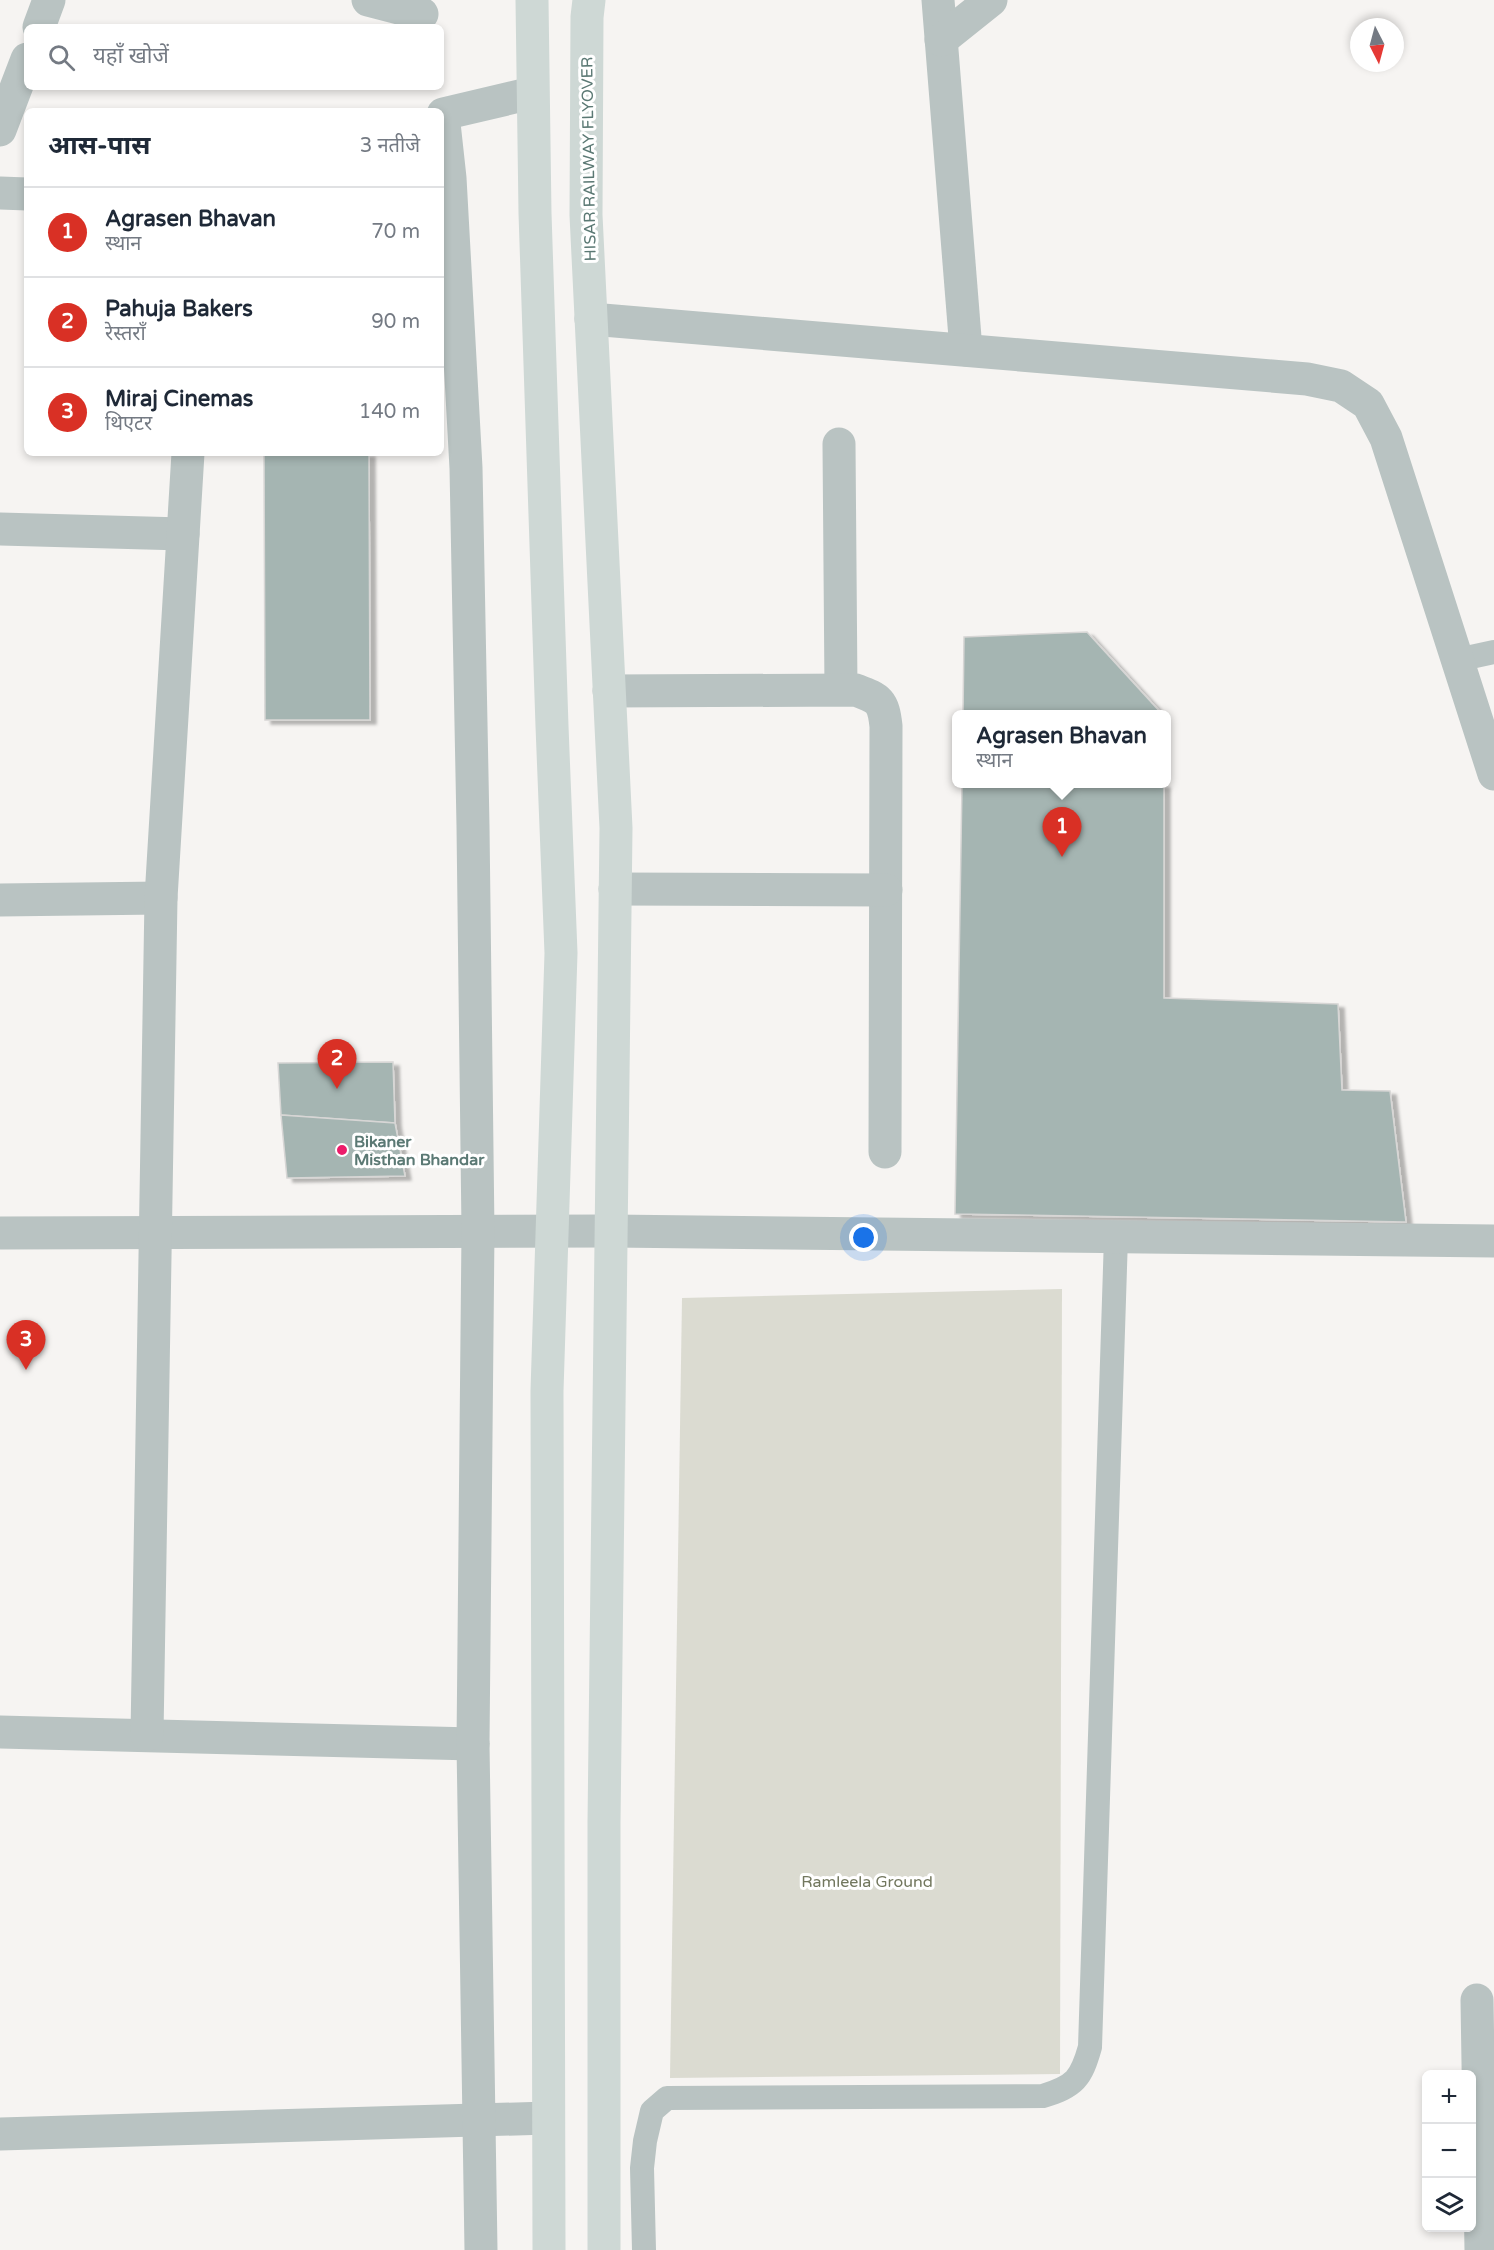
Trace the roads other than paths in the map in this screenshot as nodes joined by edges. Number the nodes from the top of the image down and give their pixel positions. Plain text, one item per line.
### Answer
1 (49, 0) edge
2 (368, 0) edge
3 (532, 0) edge
4 (589, 0) edge
5 (938, 0) edge
6 (991, 0) edge
7 (422, 14) edge
8 (40, 24) edge
9 (941, 40) junction
10 (16, 65) edge
11 (532, 93) junction
12 (440, 100) edge
13 (0, 130) edge
14 (444, 131) edge
15 (0, 193) edge
16 (24, 194) edge
17 (591, 318) junction
18 (966, 350) junction
19 (452, 433) edge
20 (838, 444) dead end
21 (188, 456) edge
22 (0, 529) edge
23 (183, 534) junction
24 (1494, 652) edge
25 (1457, 660) junction
26 (841, 689) junction
27 (609, 691) junction
28 (1494, 774) edge
29 (615, 889) junction
30 (886, 890) junction
31 (161, 898) junction
32 (0, 900) edge
33 (885, 1152) dead end
34 (478, 1231) junction
35 (552, 1231) junction
36 (612, 1231) junction
37 (156, 1232) junction
38 (0, 1233) edge
39 (1116, 1237) junction
40 (1494, 1241) edge
41 (0, 1732) edge
42 (147, 1735) junction
43 (473, 1744) junction
44 (1477, 2000) dead end
45 (548, 2118) junction
46 (480, 2120) junction
47 (0, 2134) edge
48 (481, 2250) edge
49 (549, 2250) edge
50 (604, 2250) edge
51 (644, 2250) edge
52 (1481, 2250) edge

1 - 8 street
2 - 7 street
3 - 11 main road
4 - 17 main road, HISAR RAILWAY FLYOVER
5 - 9 street
6 - 9 street
9 - 18 street
10 - 13 street
11 - 12 street
11 - 35 main road
14 - 19 street
15 - 16 street
17 - 18 street
17 - 27 main road, HISAR RAILWAY FLYOVER
18 - 25 street
19 - 34 street
20 - 26 street
21 - 23 street
22 - 23 street
23 - 31 street
24 - 25 lane
25 - 28 street
26 - 27 street
26 - 30 street
27 - 29 main road, HISAR RAILWAY FLYOVER
29 - 30 street
29 - 36 main road, HISAR RAILWAY FLYOVER
30 - 33 street
31 - 32 street
31 - 37 street
34 - 35 street
34 - 37 street
34 - 43 street
35 - 36 street
35 - 45 main road
36 - 39 street
36 - 50 main road, HISAR RAILWAY FLYOVER
37 - 38 street
37 - 42 street
39 - 40 street
39 - 51 lane
41 - 42 street
42 - 43 street
43 - 46 street
44 - 52 street
45 - 46 street
45 - 49 main road
46 - 47 street
46 - 48 street

